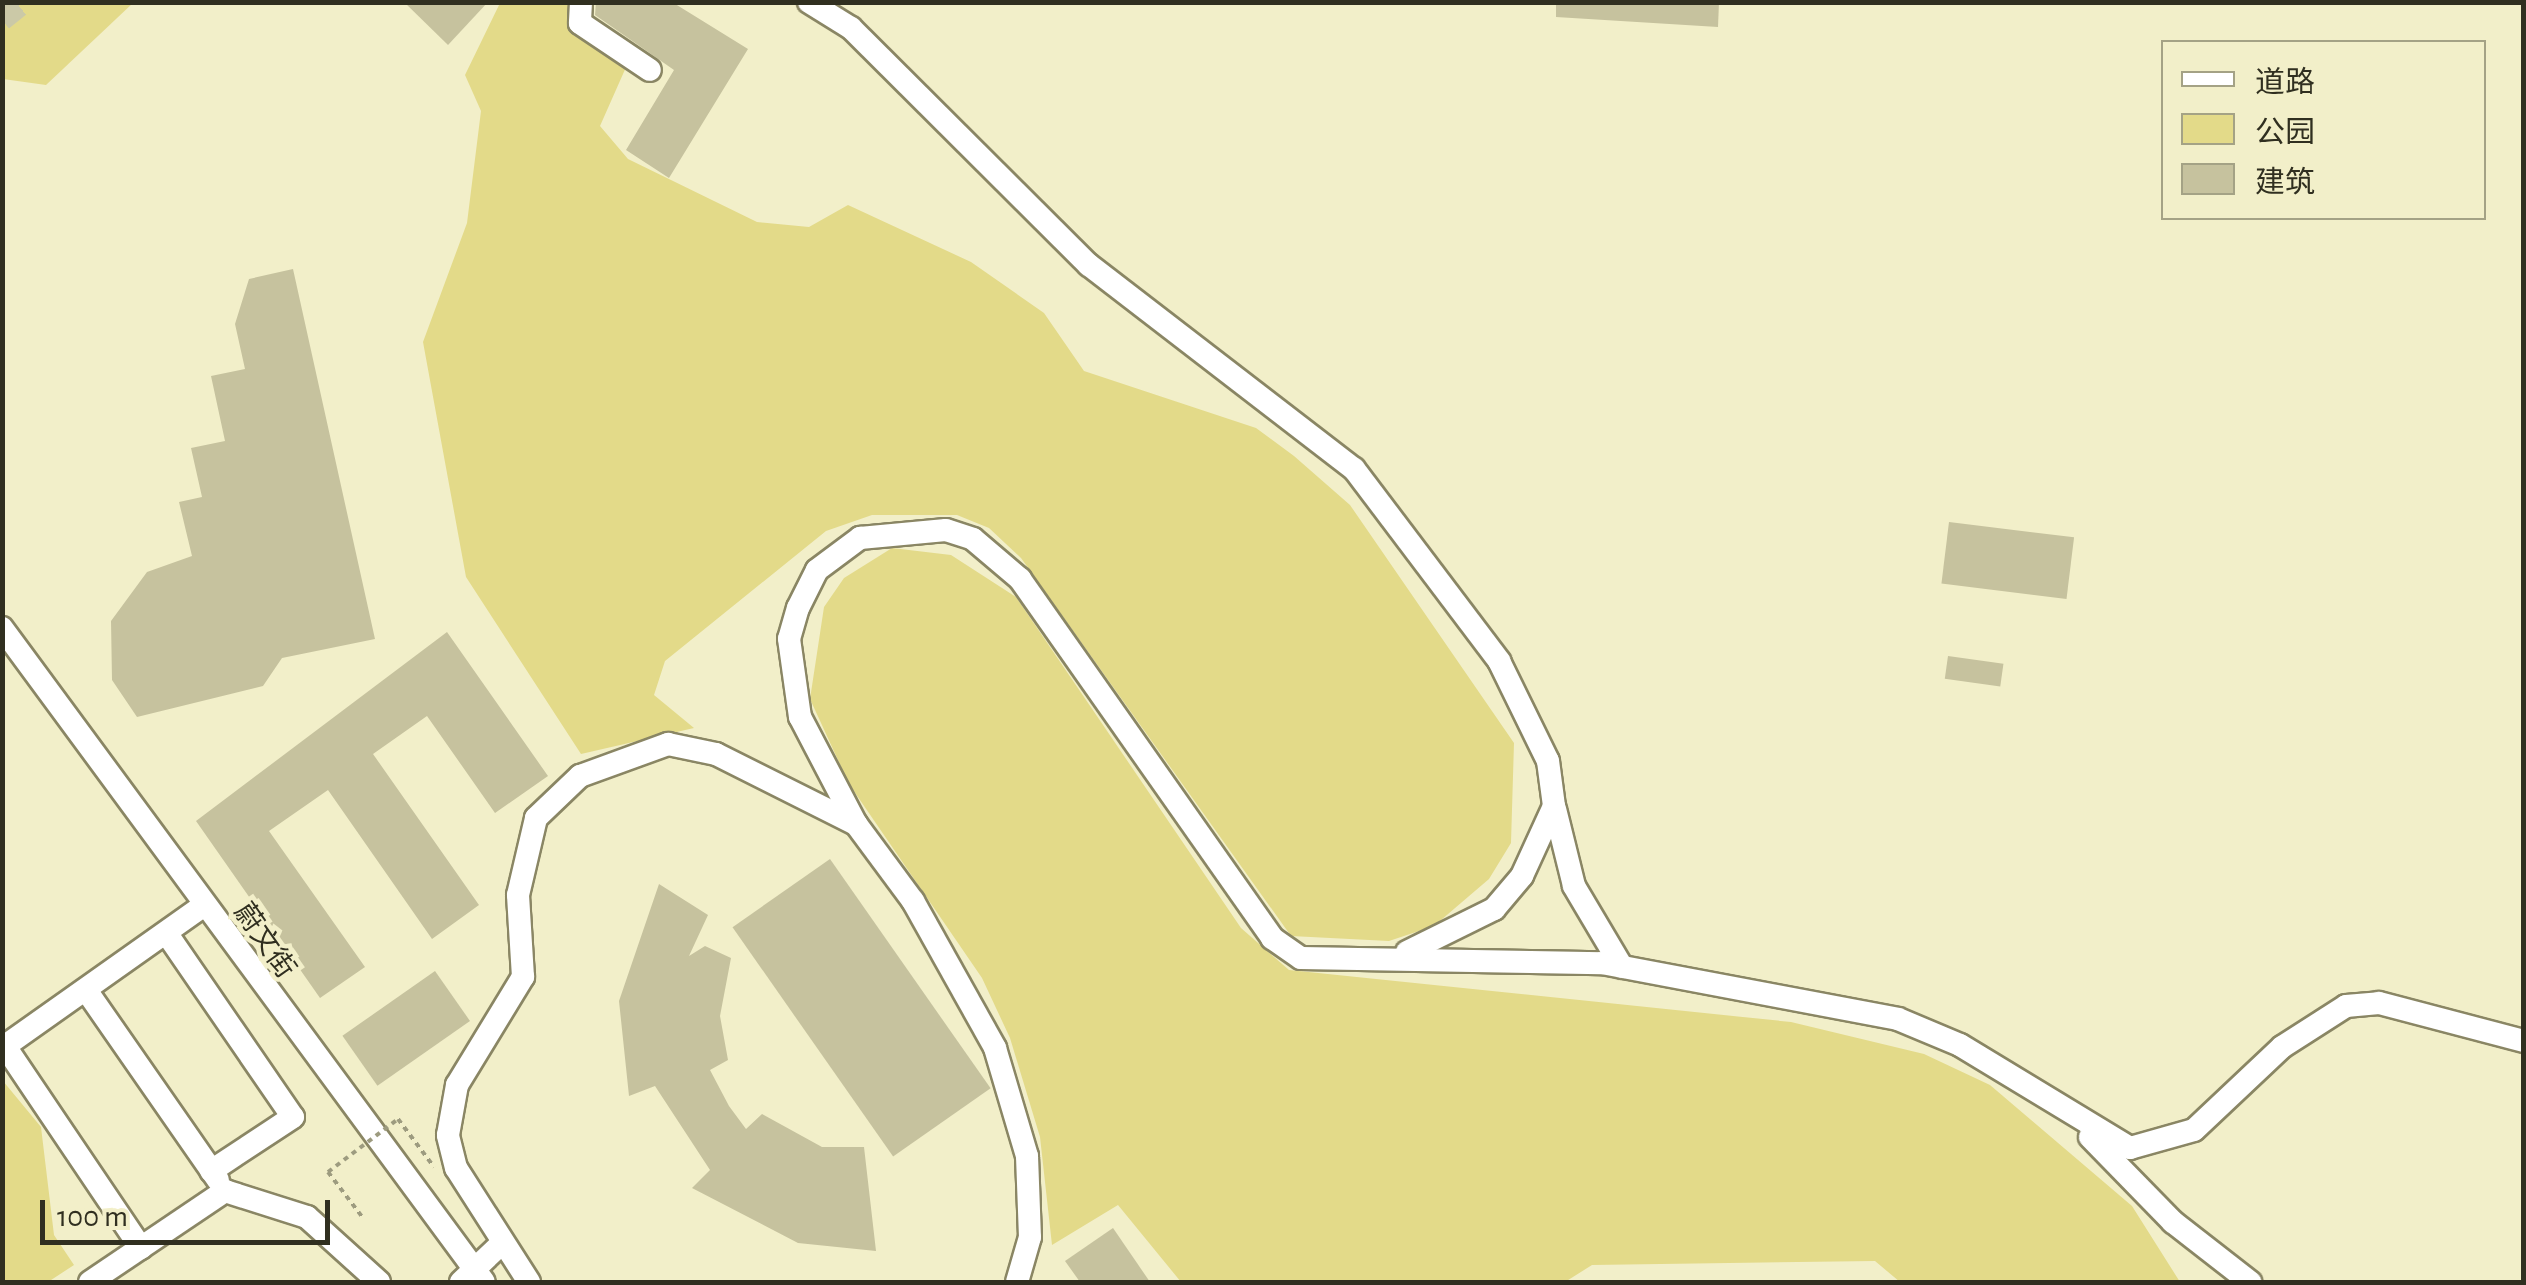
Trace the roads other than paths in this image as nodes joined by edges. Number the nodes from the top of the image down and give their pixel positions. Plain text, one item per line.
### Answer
1 (581, 2) edge
2 (809, 2) edge
3 (650, 70) dead end
4 (2, 628) edge
5 (1554, 806) junction
6 (856, 824) junction
7 (203, 906) junction
8 (167, 934) junction
9 (1386, 960) junction
10 (1622, 967) junction
11 (86, 990) junction
12 (2524, 1041) edge
13 (2077, 1123) junction
14 (211, 1170) junction
15 (225, 1191) junction
16 (501, 1244) junction
17 (141, 1248) junction
18 (473, 1279) edge
19 (90, 1282) edge
20 (379, 1282) edge
21 (530, 1282) edge
22 (1016, 1282) edge
23 (2250, 1282) edge

1 - 3 street
2 - 5 street
4 - 7 street, 蔚文街
5 - 9 street
5 - 10 street
6 - 9 street
6 - 16 street
6 - 22 street
7 - 8 street
7 - 18 street, 蔚文街
8 - 11 street
8 - 14 street
9 - 10 street
10 - 13 street
11 - 14 street
11 - 17 street
12 - 13 street
13 - 23 street
14 - 15 street
15 - 17 street
15 - 20 street
16 - 18 street
16 - 21 street
17 - 19 street

